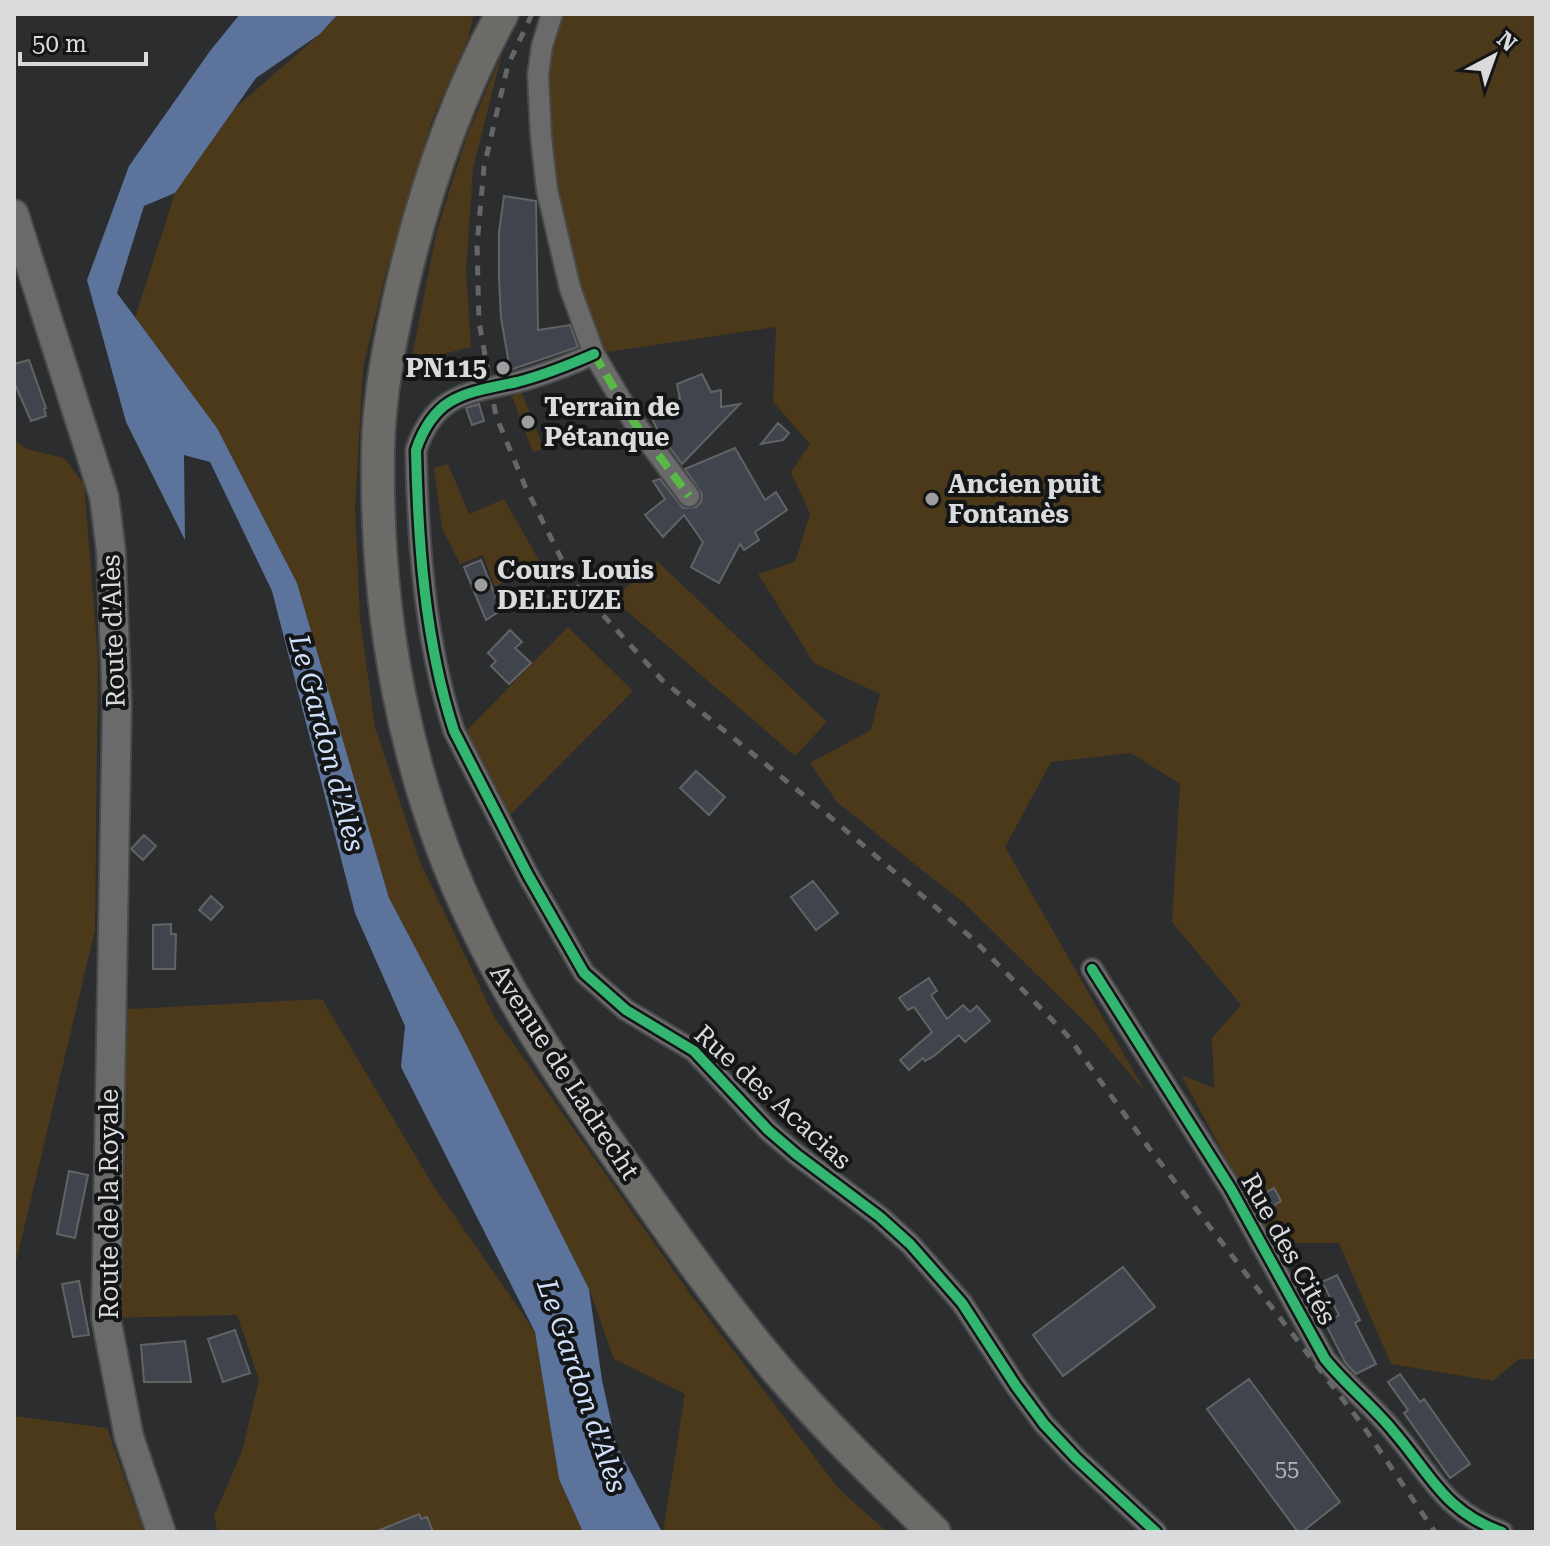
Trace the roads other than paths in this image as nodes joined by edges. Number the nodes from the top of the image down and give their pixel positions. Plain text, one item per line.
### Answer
1 (502, 14) edge
2 (552, 14) edge
3 (14, 214) edge
4 (594, 354) junction
5 (689, 496) dead end
6 (1092, 969) dead end
7 (110, 1062) joint
8 (865, 1465) junction
9 (161, 1532) edge
10 (934, 1532) edge
11 (949, 1532) edge
12 (1156, 1532) edge
13 (1502, 1532) edge

1 - 8 main road, Avenue de Ladrecht
2 - 4 street
3 - 7 main road, Route d'Alès
4 - 5 street
4 - 12 street, Rue des Acacias
6 - 13 street, Rue des Cités
7 - 9 main road, Route de la Royale
8 - 10 main road, Avenue de Ladrecht
8 - 11 main road, Avenue de Ladrecht

